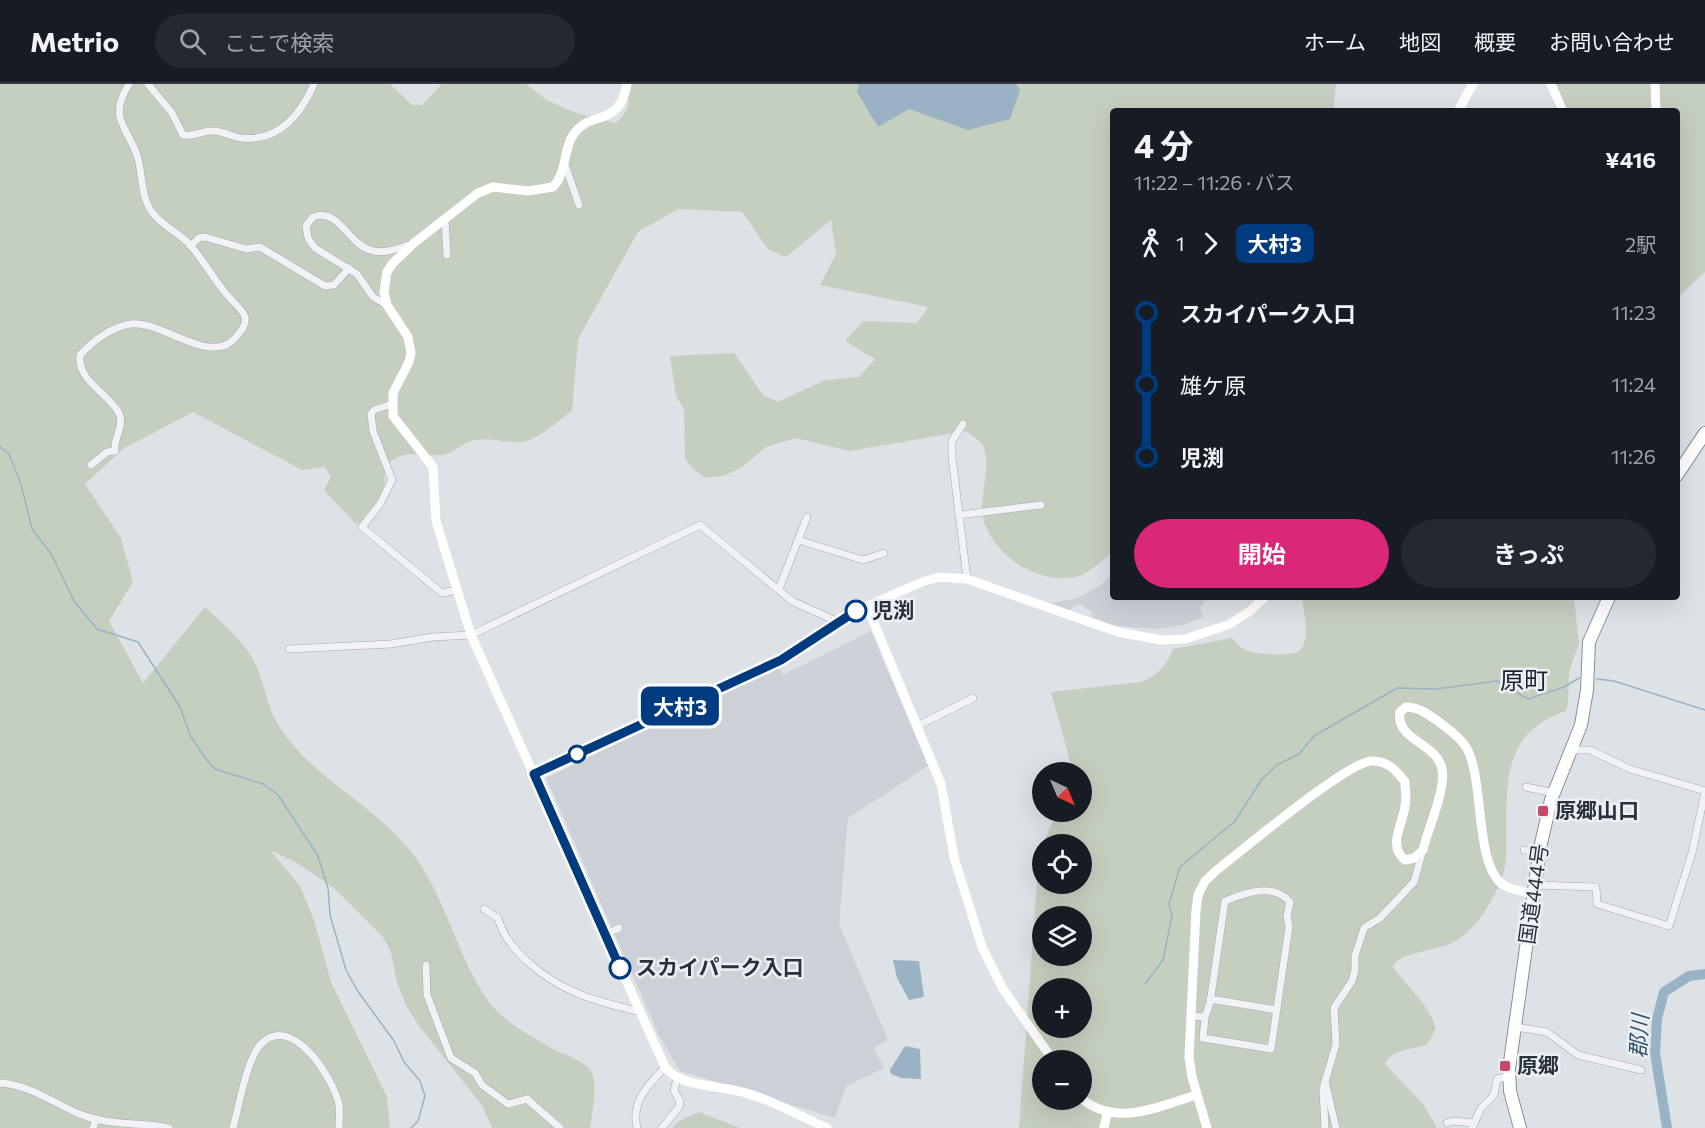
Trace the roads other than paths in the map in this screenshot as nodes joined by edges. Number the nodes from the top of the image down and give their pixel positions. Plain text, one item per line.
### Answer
1 (129, 84) edge
2 (148, 84) edge
3 (314, 84) edge
4 (627, 84) edge
5 (1473, 84) edge
6 (1551, 84) edge
7 (1655, 84) edge
8 (1460, 108) edge
9 (1562, 108) edge
10 (1656, 108) edge
11 (564, 162) junction
12 (579, 205) dead end
13 (445, 219) junction
14 (414, 243) junction
15 (190, 246) junction
16 (447, 255) dead end
17 (349, 268) junction
18 (387, 305) junction
19 (392, 405) junction
20 (963, 424) dead end
21 (1705, 433) edge
22 (91, 465) dead end
23 (1680, 470) edge
24 (1041, 505) dead end
25 (959, 516) junction
26 (807, 518) dead end
27 (798, 540) junction
28 (884, 553) dead end
29 (967, 579) junction
30 (779, 589) junction
31 (457, 590) junction
32 (1262, 600) edge
33 (1608, 600) edge
34 (867, 606) junction
35 (838, 622) junction
36 (471, 634) junction
37 (289, 649) dead end
38 (699, 698) junction
39 (973, 698) dead end
40 (705, 709) dead end
41 (917, 726) junction
42 (1571, 750) junction
43 (534, 774) junction
44 (1526, 787) dead end
45 (1705, 792) edge
46 (1554, 793) junction
47 (1423, 850) junction
48 (1524, 850) dead end
49 (1539, 851) junction
50 (1534, 889) junction
51 (484, 909) dead end
52 (619, 928) dead end
53 (605, 935) junction
54 (426, 964) dead end
55 (1210, 999) junction
56 (1277, 1010) junction
57 (640, 1012) junction
58 (1190, 1016) junction
59 (1204, 1017) junction
60 (1516, 1026) junction
61 (1046, 1050) edge
62 (666, 1067) junction
63 (1641, 1070) dead end
64 (1509, 1076) junction
65 (677, 1078) junction
66 (1325, 1079) junction
67 (0, 1083) edge
68 (1196, 1095) junction
69 (1092, 1106) edge
70 (1107, 1114) junction
71 (96, 1119) junction
72 (1447, 1123) dead end
73 (1472, 1125) edge
74 (93, 1128) edge
75 (169, 1128) edge
76 (233, 1128) edge
77 (339, 1128) edge
78 (560, 1128) edge
79 (637, 1128) edge
80 (662, 1128) edge
81 (827, 1128) edge
82 (1104, 1128) edge
83 (1207, 1128) edge
84 (1325, 1128) edge
85 (1336, 1128) edge
86 (1520, 1128) edge

1 - 15 street
2 - 3 street
4 - 11 street
5 - 8 street
6 - 9 street
7 - 10 street
11 - 12 street
11 - 13 street
13 - 14 street
13 - 16 street
14 - 17 street
14 - 18 street
15 - 17 street
15 - 22 street
17 - 18 street
18 - 19 street
19 - 31 street
19 - 31 street
20 - 25 street
21 - 23 highway
24 - 25 street
25 - 29 street
26 - 27 street
27 - 28 street
27 - 30 street
29 - 32 street
29 - 34 street
30 - 35 street
30 - 36 street
31 - 36 street
33 - 42 highway, 国道444号
34 - 35 street
34 - 41 street
35 - 38 street
36 - 37 street
36 - 43 street
38 - 40 street
38 - 43 street
39 - 41 street
41 - 61 street
42 - 45 street
42 - 46 highway, 国道444号
43 - 53 street
44 - 46 street
45 - 50 street
46 - 49 highway, 国道444号
47 - 50 street
47 - 58 street
47 - 66 street
48 - 49 street
49 - 50 highway, 国道444号
50 - 60 highway, 国道444号
51 - 57 street
52 - 53 street
53 - 57 street
54 - 78 street
55 - 56 street
55 - 56 street
55 - 59 street
56 - 59 street
57 - 62 street
58 - 59 street
58 - 68 street
60 - 63 street
60 - 64 highway, 国道444号
62 - 65 street
62 - 79 street
64 - 73 street
64 - 86 highway, 国道444号
65 - 80 street
65 - 81 street
66 - 84 street
66 - 85 street
67 - 71 street
68 - 70 street
68 - 83 street
69 - 70 street
70 - 82 street
71 - 74 street
71 - 75 street
72 - 73 street
76 - 77 street

